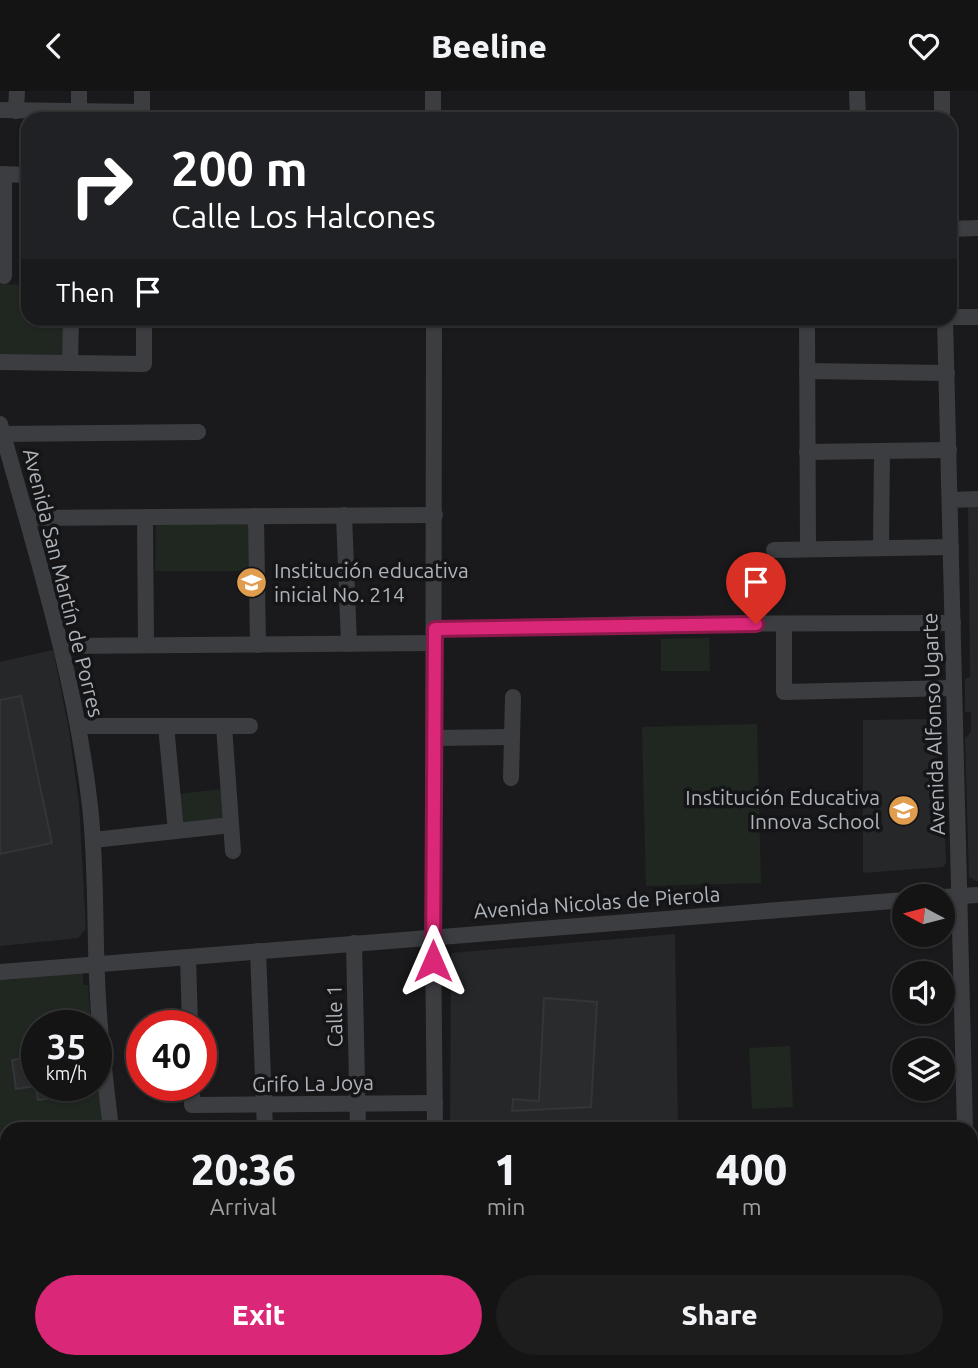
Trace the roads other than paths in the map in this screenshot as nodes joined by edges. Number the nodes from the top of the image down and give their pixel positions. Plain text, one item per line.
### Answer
1 (17, 91) edge
2 (79, 91) edge
3 (142, 91) edge
4 (433, 91) edge
5 (857, 91) edge
6 (942, 91) edge
7 (8, 111) edge
8 (79, 111) junction
9 (95, 112) edge
10 (142, 112) edge
11 (433, 112) edge
12 (858, 112) edge
13 (942, 112) edge
14 (2, 174) edge
15 (21, 175) edge
16 (978, 228) edge
17 (957, 229) edge
18 (4, 276) dead end
19 (978, 317) edge
20 (957, 318) edge
21 (71, 326) edge
22 (144, 326) edge
23 (434, 326) edge
24 (807, 326) edge
25 (948, 326) edge
26 (0, 362) edge
27 (70, 363) junction
28 (807, 371) junction
29 (947, 373) junction
30 (1, 429) edge
31 (198, 432) dead end
32 (949, 450) junction
33 (881, 451) junction
34 (807, 452) junction
35 (978, 499) edge
36 (950, 500) junction
37 (344, 515) junction
38 (435, 515) junction
39 (256, 516) junction
40 (145, 517) junction
41 (28, 518) junction
42 (951, 547) junction
43 (881, 548) junction
44 (808, 549) junction
45 (774, 550) dead end
46 (953, 623) junction
47 (784, 624) junction
48 (435, 636) junction
49 (349, 644) junction
50 (146, 645) junction
51 (258, 645) junction
52 (61, 646) junction
53 (954, 688) junction
54 (513, 697) dead end
55 (78, 726) junction
56 (166, 726) junction
57 (223, 726) junction
58 (250, 726) dead end
59 (512, 737) junction
60 (434, 738) junction
61 (512, 778) dead end
62 (231, 825) junction
63 (176, 831) junction
64 (93, 840) junction
65 (233, 851) dead end
66 (978, 894) edge
67 (956, 896) edge
68 (960, 896) junction
69 (892, 901) edge
70 (433, 937) junction
71 (354, 943) junction
72 (258, 951) junction
73 (188, 957) junction
74 (96, 965) junction
75 (0, 972) edge
76 (190, 1010) edge
77 (192, 1101) edge
78 (435, 1103) junction
79 (358, 1104) junction
80 (264, 1105) junction
81 (110, 1122) edge
82 (265, 1122) edge
83 (358, 1122) edge
84 (435, 1122) edge
85 (965, 1122) edge

1 - 7 street
2 - 8 street
3 - 10 street
4 - 11 street
5 - 12 street
6 - 13 street
7 - 8 street
8 - 9 street
14 - 15 street
14 - 18 street
16 - 17 street
19 - 20 street
21 - 27 street
22 - 27 street
23 - 38 street
24 - 28 street
25 - 29 street, Avenida Alfonso Ugarte
26 - 27 street
28 - 29 street
28 - 34 street
29 - 32 street, Avenida Alfonso Ugarte
30 - 31 street
30 - 41 street, Avenida San Martín de Porres
32 - 33 street
32 - 36 street, Avenida Alfonso Ugarte
33 - 34 street
33 - 43 street
34 - 44 street
35 - 36 street
36 - 42 street, Avenida Alfonso Ugarte
37 - 38 street
37 - 39 street
37 - 49 street
38 - 48 street
39 - 40 street
39 - 51 street
40 - 41 street
40 - 50 street
41 - 52 street, Avenida San Martín de Porres
42 - 43 street
42 - 46 street, Avenida Alfonso Ugarte
43 - 44 street
44 - 45 street
46 - 47 street
46 - 53 street, Avenida Alfonso Ugarte
47 - 48 street
47 - 53 street
48 - 49 street
48 - 60 street
49 - 51 street
50 - 51 street
50 - 52 street
52 - 55 street, Avenida San Martín de Porres
53 - 68 street, Avenida Alfonso Ugarte
54 - 59 street
55 - 56 street
55 - 64 street, Avenida San Martín de Porres
56 - 57 street
56 - 63 street
57 - 58 street
57 - 62 street
59 - 60 street
59 - 61 street
60 - 70 street
62 - 63 street
62 - 65 street
63 - 64 street
64 - 74 street, Avenida San Martín de Porres
66 - 68 street
67 - 68 street
68 - 85 street, Avenida Alfonso Ugarte
69 - 70 street, Avenida Nicolas de Pierola
70 - 71 street, Avenida Nicolas de Pierola
70 - 78 street
71 - 72 street, Avenida Nicolas de Pierola
71 - 79 street, Calle 1
72 - 73 street, Avenida Nicolas de Pierola
72 - 80 street
73 - 74 street, Avenida Nicolas de Pierola
73 - 76 street
74 - 75 street, Avenida Nicolas de Pierola
74 - 81 street, Avenida San Martín de Porres
77 - 80 street, Grifo La Joya
78 - 79 street, Grifo La Joya
78 - 84 street
79 - 80 street, Grifo La Joya
79 - 83 street, Calle 1
80 - 82 street

